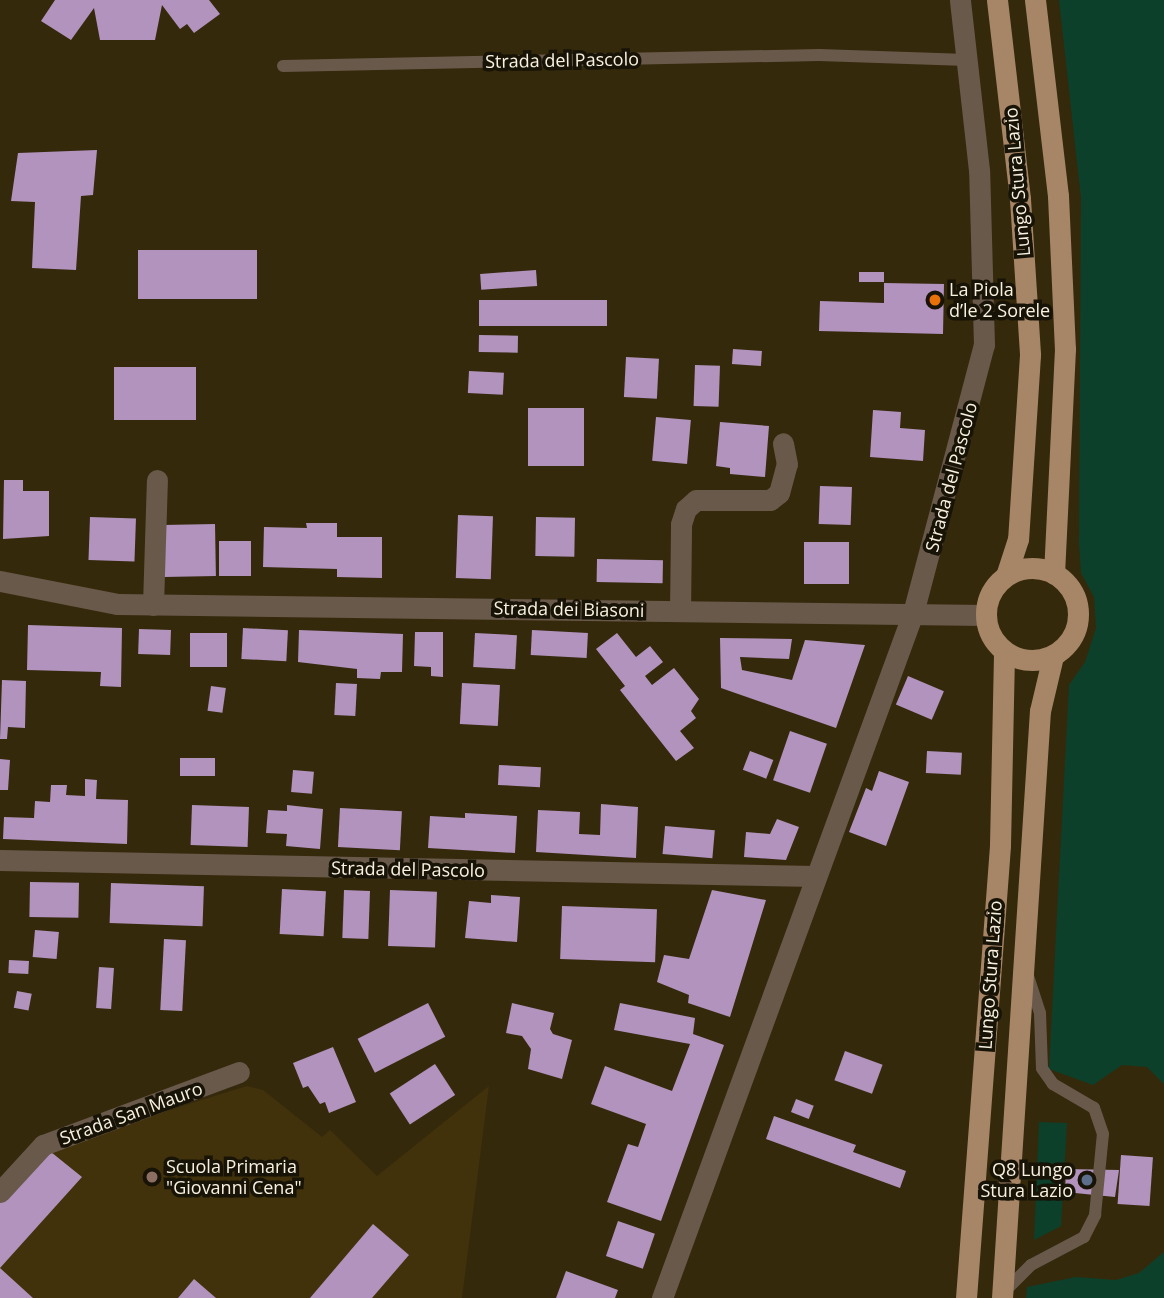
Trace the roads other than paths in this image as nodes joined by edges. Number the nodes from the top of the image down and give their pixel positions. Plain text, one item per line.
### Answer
1 (960, 0) edge
2 (997, 0) edge
3 (1035, 0) edge
4 (967, 60) junction
5 (282, 66) dead end
6 (783, 443) dead end
7 (157, 480) dead end
8 (1007, 573) junction
9 (1055, 574) junction
10 (0, 581) edge
11 (153, 605) junction
12 (680, 611) junction
13 (914, 613) junction
14 (986, 615) junction
15 (1004, 651) junction
16 (1053, 656) junction
17 (0, 860) edge
18 (815, 876) junction
19 (1023, 960) junction
20 (239, 1072) dead end
21 (0, 1192) edge
22 (1002, 1296) edge
23 (662, 1298) edge
24 (967, 1298) edge

1 - 4 street, Strada del Pascolo
2 - 8 main road, Lungo Stura Lazio
3 - 9 main road, Lungo Stura Lazio
4 - 5 lane, Strada del Pascolo
4 - 13 street, Strada del Pascolo
6 - 12 street
7 - 11 street
8 - 9 main road
8 - 14 main road, Lungo Stura Lazio
9 - 16 main road, Lungo Stura Lazio
10 - 11 street, Strada dei Biasoni
11 - 12 street, Strada dei Biasoni
12 - 13 street, Strada dei Biasoni
13 - 14 street, Strada dei Biasoni
13 - 18 street, Strada del Pascolo
14 - 15 main road
15 - 16 main road
15 - 24 main road, Lungo Stura Lazio
16 - 19 main road, Lungo Stura Lazio
17 - 18 street, Strada del Pascolo
18 - 23 street, Strada del Pascolo
19 - 22 main road, Lungo Stura Lazio
19 - 22 lane
20 - 21 street, Strada San Mauro

